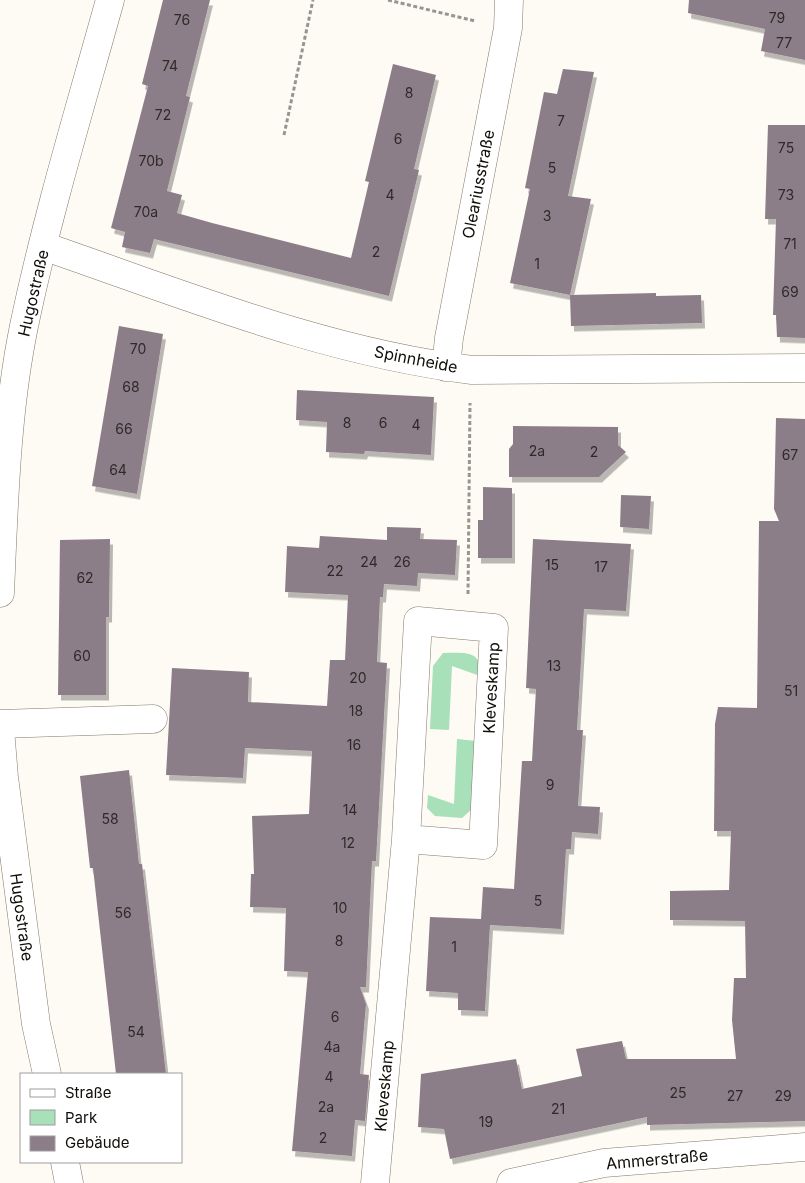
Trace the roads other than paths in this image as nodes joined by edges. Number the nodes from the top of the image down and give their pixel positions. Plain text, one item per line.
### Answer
1 (110, 0) edge
2 (509, 0) edge
3 (43, 246) junction
4 (459, 368) junction
5 (805, 368) edge
6 (0, 593) edge
7 (153, 719) dead end
8 (0, 724) edge
9 (0, 729) edge
10 (406, 839) junction
11 (47, 1073) edge
12 (805, 1147) edge
13 (65, 1163) edge
14 (69, 1183) edge
15 (375, 1183) edge
16 (511, 1183) edge

1 - 3 street, Hugostraße
2 - 4 street, Oleariusstraße
3 - 4 street, Spinnheide
3 - 6 street, Hugostraße
4 - 5 street, Spinnheide
7 - 8 street
9 - 11 street, Hugostraße
10 - 10 street, Kleveskamp
10 - 15 street, Kleveskamp
12 - 16 street, Ammerstraße
13 - 14 street

